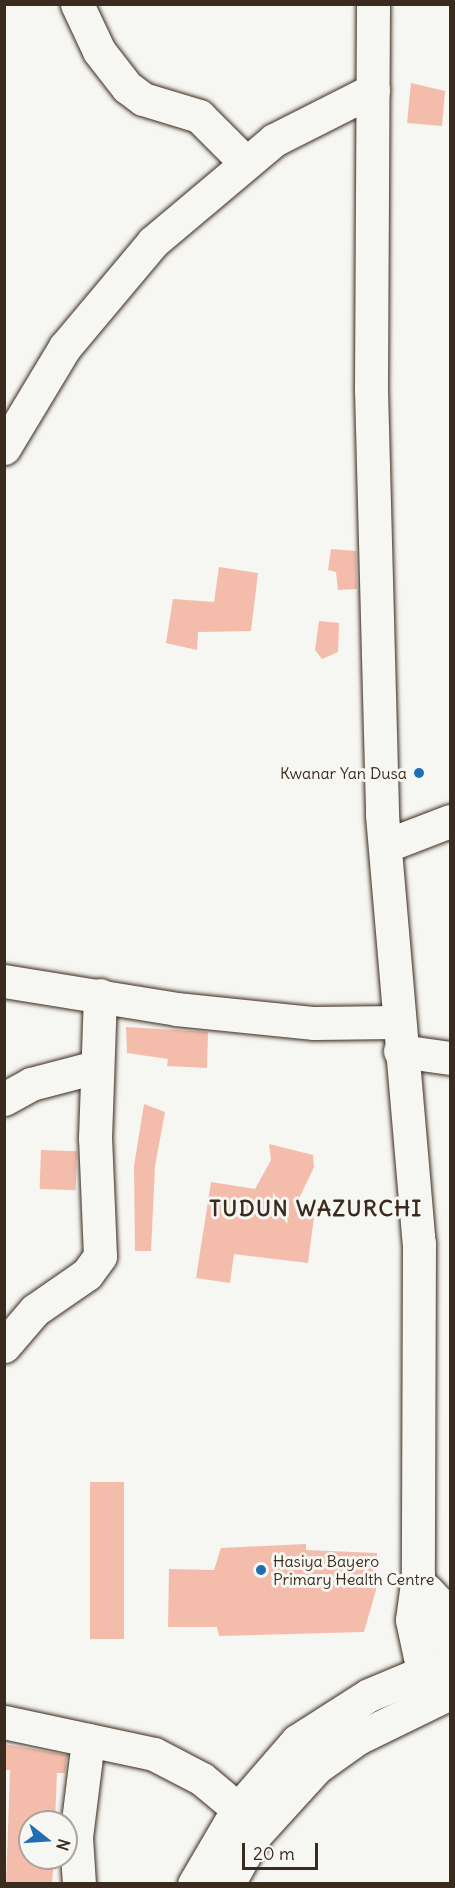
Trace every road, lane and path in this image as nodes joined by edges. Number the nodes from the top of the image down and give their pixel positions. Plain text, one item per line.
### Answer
1 (77, 4) edge
2 (373, 4) edge
3 (372, 90) junction
4 (245, 162) junction
5 (8, 432) edge
6 (450, 821) edge
7 (385, 846) junction
8 (4, 981) edge
9 (100, 995) junction
10 (398, 1036) junction
11 (450, 1058) edge
12 (96, 1067) junction
13 (4, 1099) edge
14 (4, 1346) edge
15 (423, 1583) junction
16 (450, 1615) edge
17 (450, 1643) edge
18 (450, 1661) edge
19 (433, 1689) edge
20 (4, 1722) edge
21 (88, 1740) junction
22 (238, 1809) junction
23 (79, 1884) edge
24 (194, 1884) edge
25 (228, 1884) edge

1 - 4 street
2 - 3 street
3 - 4 street
3 - 7 street
4 - 5 street
6 - 7 street
7 - 10 street
8 - 9 street
9 - 10 street
9 - 12 street
10 - 11 street
10 - 15 street
12 - 13 street
12 - 14 street
15 - 16 street
15 - 17 street
15 - 19 street
18 - 19 street
19 - 22 street
19 - 25 street
20 - 21 street
21 - 22 street
21 - 23 street
22 - 24 street

